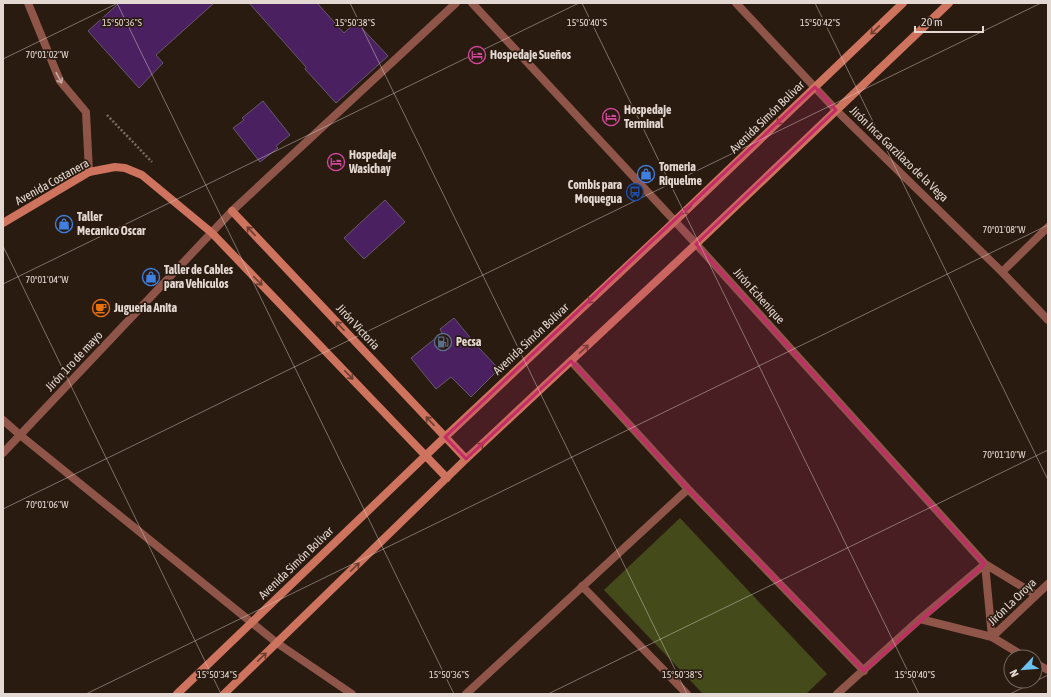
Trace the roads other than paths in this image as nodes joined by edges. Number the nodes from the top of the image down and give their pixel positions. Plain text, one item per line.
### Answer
1 (28, 3) edge
2 (456, 3) edge
3 (472, 3) edge
4 (736, 3) edge
5 (903, 3) edge
6 (949, 3) edge
7 (815, 88) junction
8 (836, 110) junction
9 (89, 172) junction
10 (232, 211) junction
11 (675, 221) junction
12 (3, 223) edge
13 (1048, 227) edge
14 (212, 233) junction
15 (696, 244) junction
16 (1002, 272) junction
17 (1048, 320) edge
18 (571, 361) junction
19 (3, 420) edge
20 (20, 435) junction
21 (445, 437) junction
22 (3, 453) edge
23 (426, 455) junction
24 (466, 459) junction
25 (447, 478) junction
26 (688, 489) junction
27 (985, 564) junction
28 (1048, 584) edge
29 (582, 586) junction
30 (1036, 595) junction
31 (920, 620) junction
32 (251, 623) junction
33 (992, 637) junction
34 (277, 643) junction
35 (1012, 649) edge
36 (864, 671) junction
37 (177, 694) edge
38 (224, 694) edge
39 (352, 694) edge
40 (466, 694) edge
41 (687, 694) edge
42 (837, 694) edge

1 -> 9 street
2 - 10 street, Jirón 1ro de mayo
3 - 11 street, Jirón Echenique
4 - 7 street, Jirón Inca Garzilazo de la Vega
5 -> 7 street, Avenida Simón Bolívar
6 - 8 street
7 - 8 street, Jirón Inca Garzilazo de la Vega
7 -> 11 street, Avenida Simón Bolívar
8 - 15 street
8 - 16 street, Jirón Inca Garzilazo de la Vega
9 - 12 street, Avenida Costanera
9 - 14 street, Avenida Costanera
10 - 14 street, Jirón 1ro de mayo
21 -> 10 street, Jirón Victoria
11 - 15 street, Jirón Echenique
11 -> 21 street, Avenida Simón Bolívar
13 - 16 street
14 - 20 street, Jirón 1ro de mayo
14 -> 23 street
18 -> 15 street
15 - 27 street, Jirón Echenique
16 - 17 street, Jirón Inca Garzilazo de la Vega
24 -> 18 street
18 - 26 street
19 - 20 street
20 - 22 street, Jirón 1ro de mayo
20 - 32 street
21 - 23 street, Avenida Simón Bolívar
21 - 24 street, Jirón Victoria
23 - 25 street
23 - 32 street, Avenida Simón Bolívar
24 - 25 street
34 -> 25 street
26 - 29 street
26 - 36 street
27 - 30 street, Jirón Echenique
27 - 31 street
27 - 33 street
28 - 30 street, Jirón La Oroya
29 - 40 street
29 - 41 street
30 - 33 street, Jirón La Oroya
31 - 33 street
31 - 36 street
32 - 34 street
32 - 37 street, Avenida Simón Bolívar
33 - 35 street
38 -> 34 street
34 - 39 street
36 - 42 street

